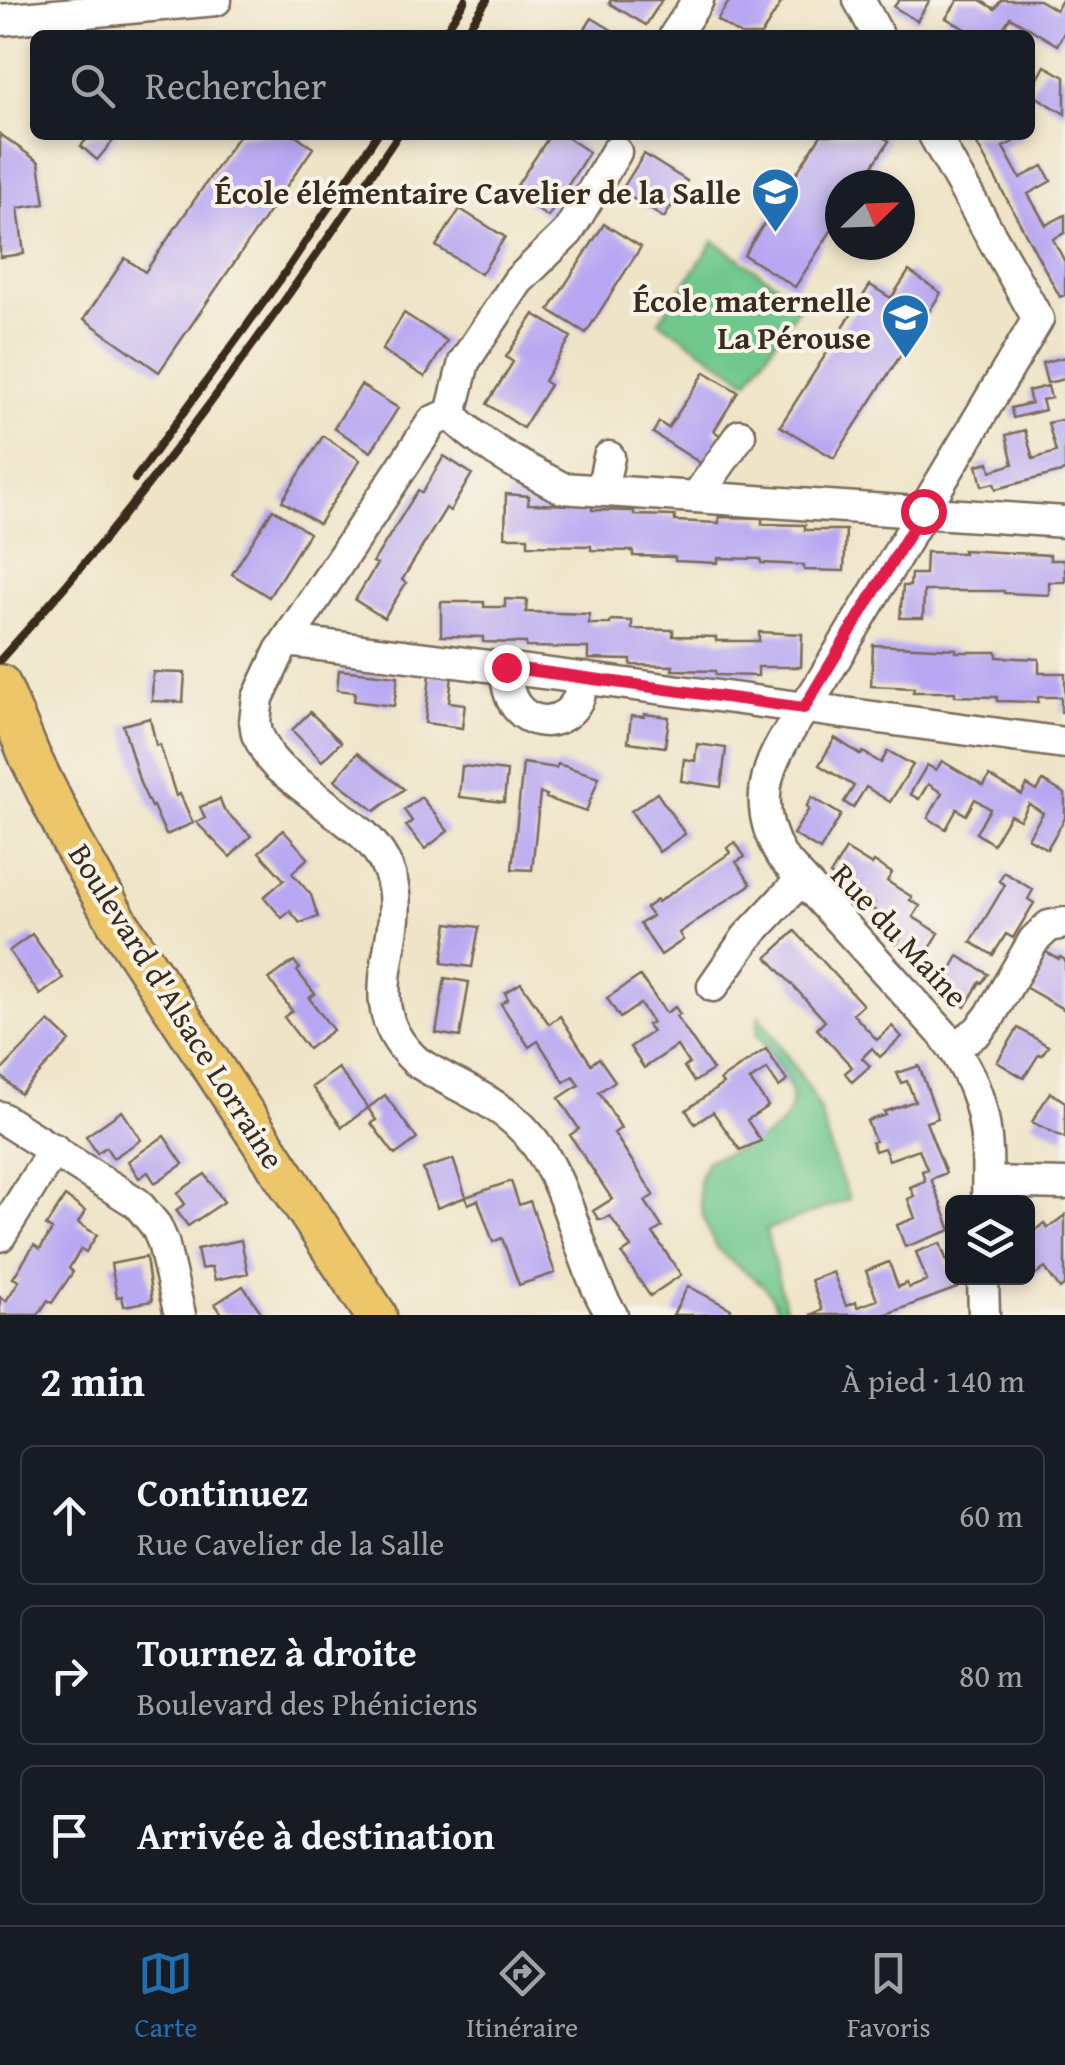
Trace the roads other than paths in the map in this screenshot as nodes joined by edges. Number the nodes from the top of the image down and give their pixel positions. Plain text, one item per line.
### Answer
1 (216, 0) edge
2 (698, 0) edge
3 (858, 0) edge
4 (0, 20) edge
5 (677, 30) edge
6 (875, 30) edge
7 (937, 140) edge
8 (622, 142) edge
9 (1052, 319) edge
10 (450, 414) junction
11 (740, 434) dead end
12 (609, 457) dead end
13 (602, 490) junction
14 (697, 496) junction
15 (923, 511) junction
16 (1065, 522) edge
17 (283, 646) junction
18 (506, 667) junction
19 (584, 678) junction
20 (0, 686) edge
21 (799, 716) junction
22 (1065, 742) edge
23 (801, 880) junction
24 (1065, 923) edge
25 (713, 986) dead end
26 (954, 1048) junction
27 (0, 1117) edge
28 (54, 1149) junction
29 (1065, 1184) edge
30 (987, 1192) edge
31 (0, 1236) edge
32 (984, 1285) edge
33 (171, 1311) edge
34 (982, 1314) edge
35 (376, 1315) edge
36 (612, 1315) edge

1 - 4 street
2 - 5 street
3 - 6 street
7 - 9 street
8 - 10 street
9 - 15 street, Rue du Maine
10 - 13 street
10 - 17 street
11 - 14 street
12 - 13 street
13 - 14 street
14 - 15 street
15 - 16 street
15 - 21 street, Rue du Maine
17 - 18 street
17 - 36 street
18 - 19 street
18 - 19 street
19 - 21 street
20 - 35 main road, Boulevard d'Alsace Lorraine
21 - 22 street
21 - 23 street, Rue du Maine
23 - 25 street
23 - 26 street, Rue du Maine
24 - 26 street
26 - 30 street, Rue du Maine
27 - 28 street
28 - 31 street
28 - 33 street
29 - 30 street
32 - 34 street

